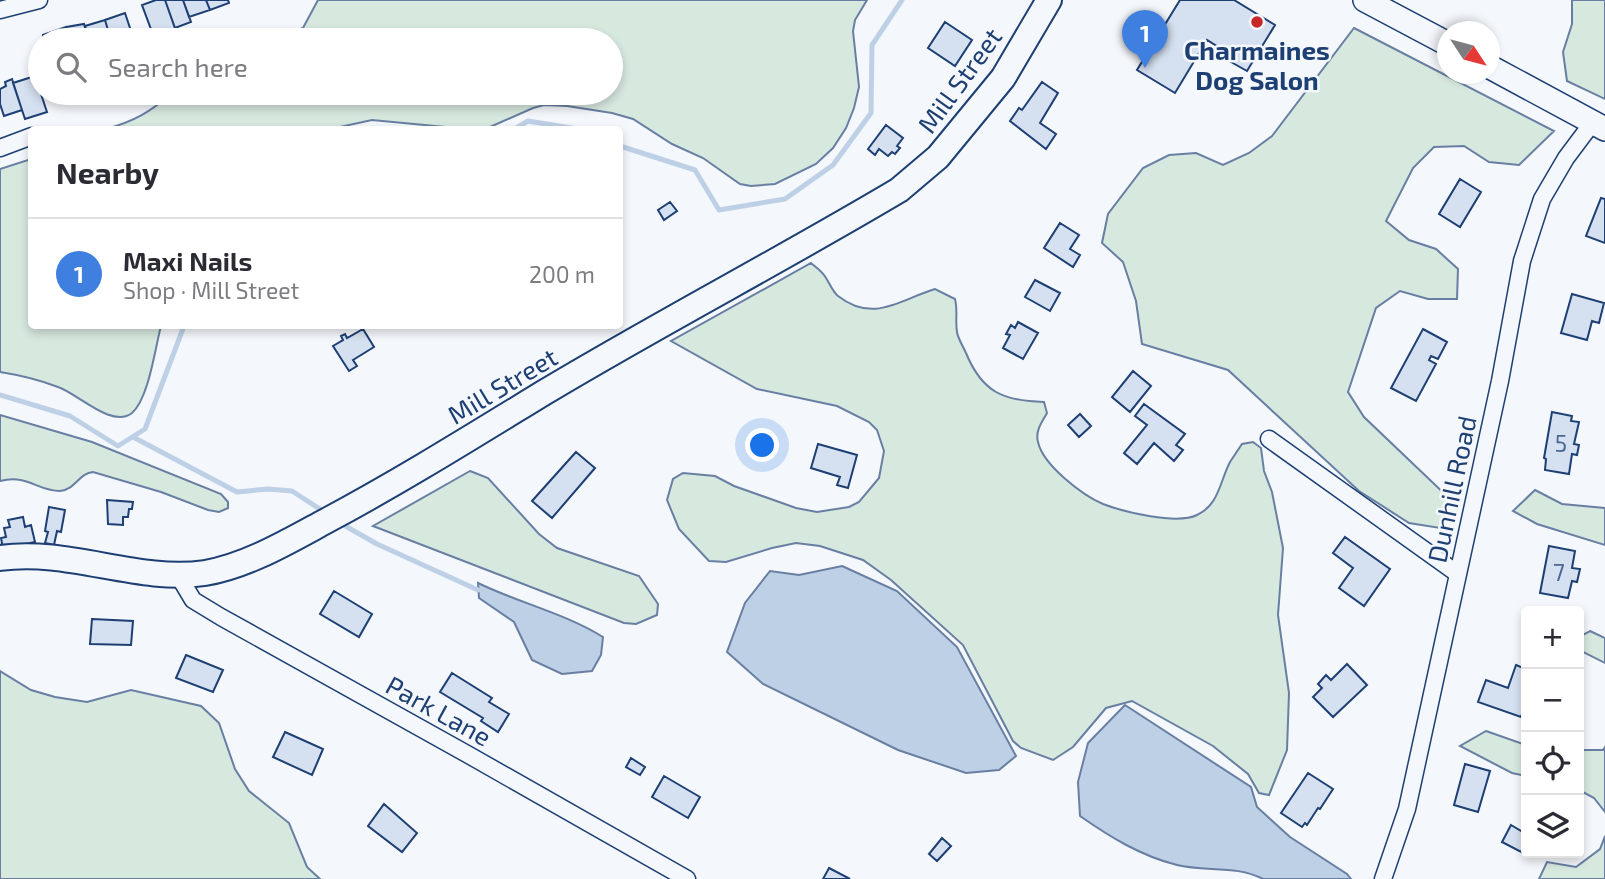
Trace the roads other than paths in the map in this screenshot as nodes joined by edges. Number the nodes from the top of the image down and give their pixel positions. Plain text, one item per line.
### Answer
1 (39, 0) edge
2 (1048, 1) edge
3 (1379, 3) edge
4 (0, 10) edge
5 (1437, 38) edge
6 (1500, 73) edge
7 (1599, 125) edge
8 (28, 138) edge
9 (0, 148) edge
10 (1269, 439) dead end
11 (0, 558) edge
12 (1458, 574) junction
13 (177, 575) junction
14 (687, 879) edge
15 (1384, 879) edge

1 - 4 street
2 - 13 main road, Mill Street
3 - 5 street
6 - 7 street
7 - 12 street, Dunhill Road
8 - 9 street
10 - 12 street
11 - 13 main road, Mill Street
12 - 15 street, Dunhill Road
13 - 14 street, Park Lane

